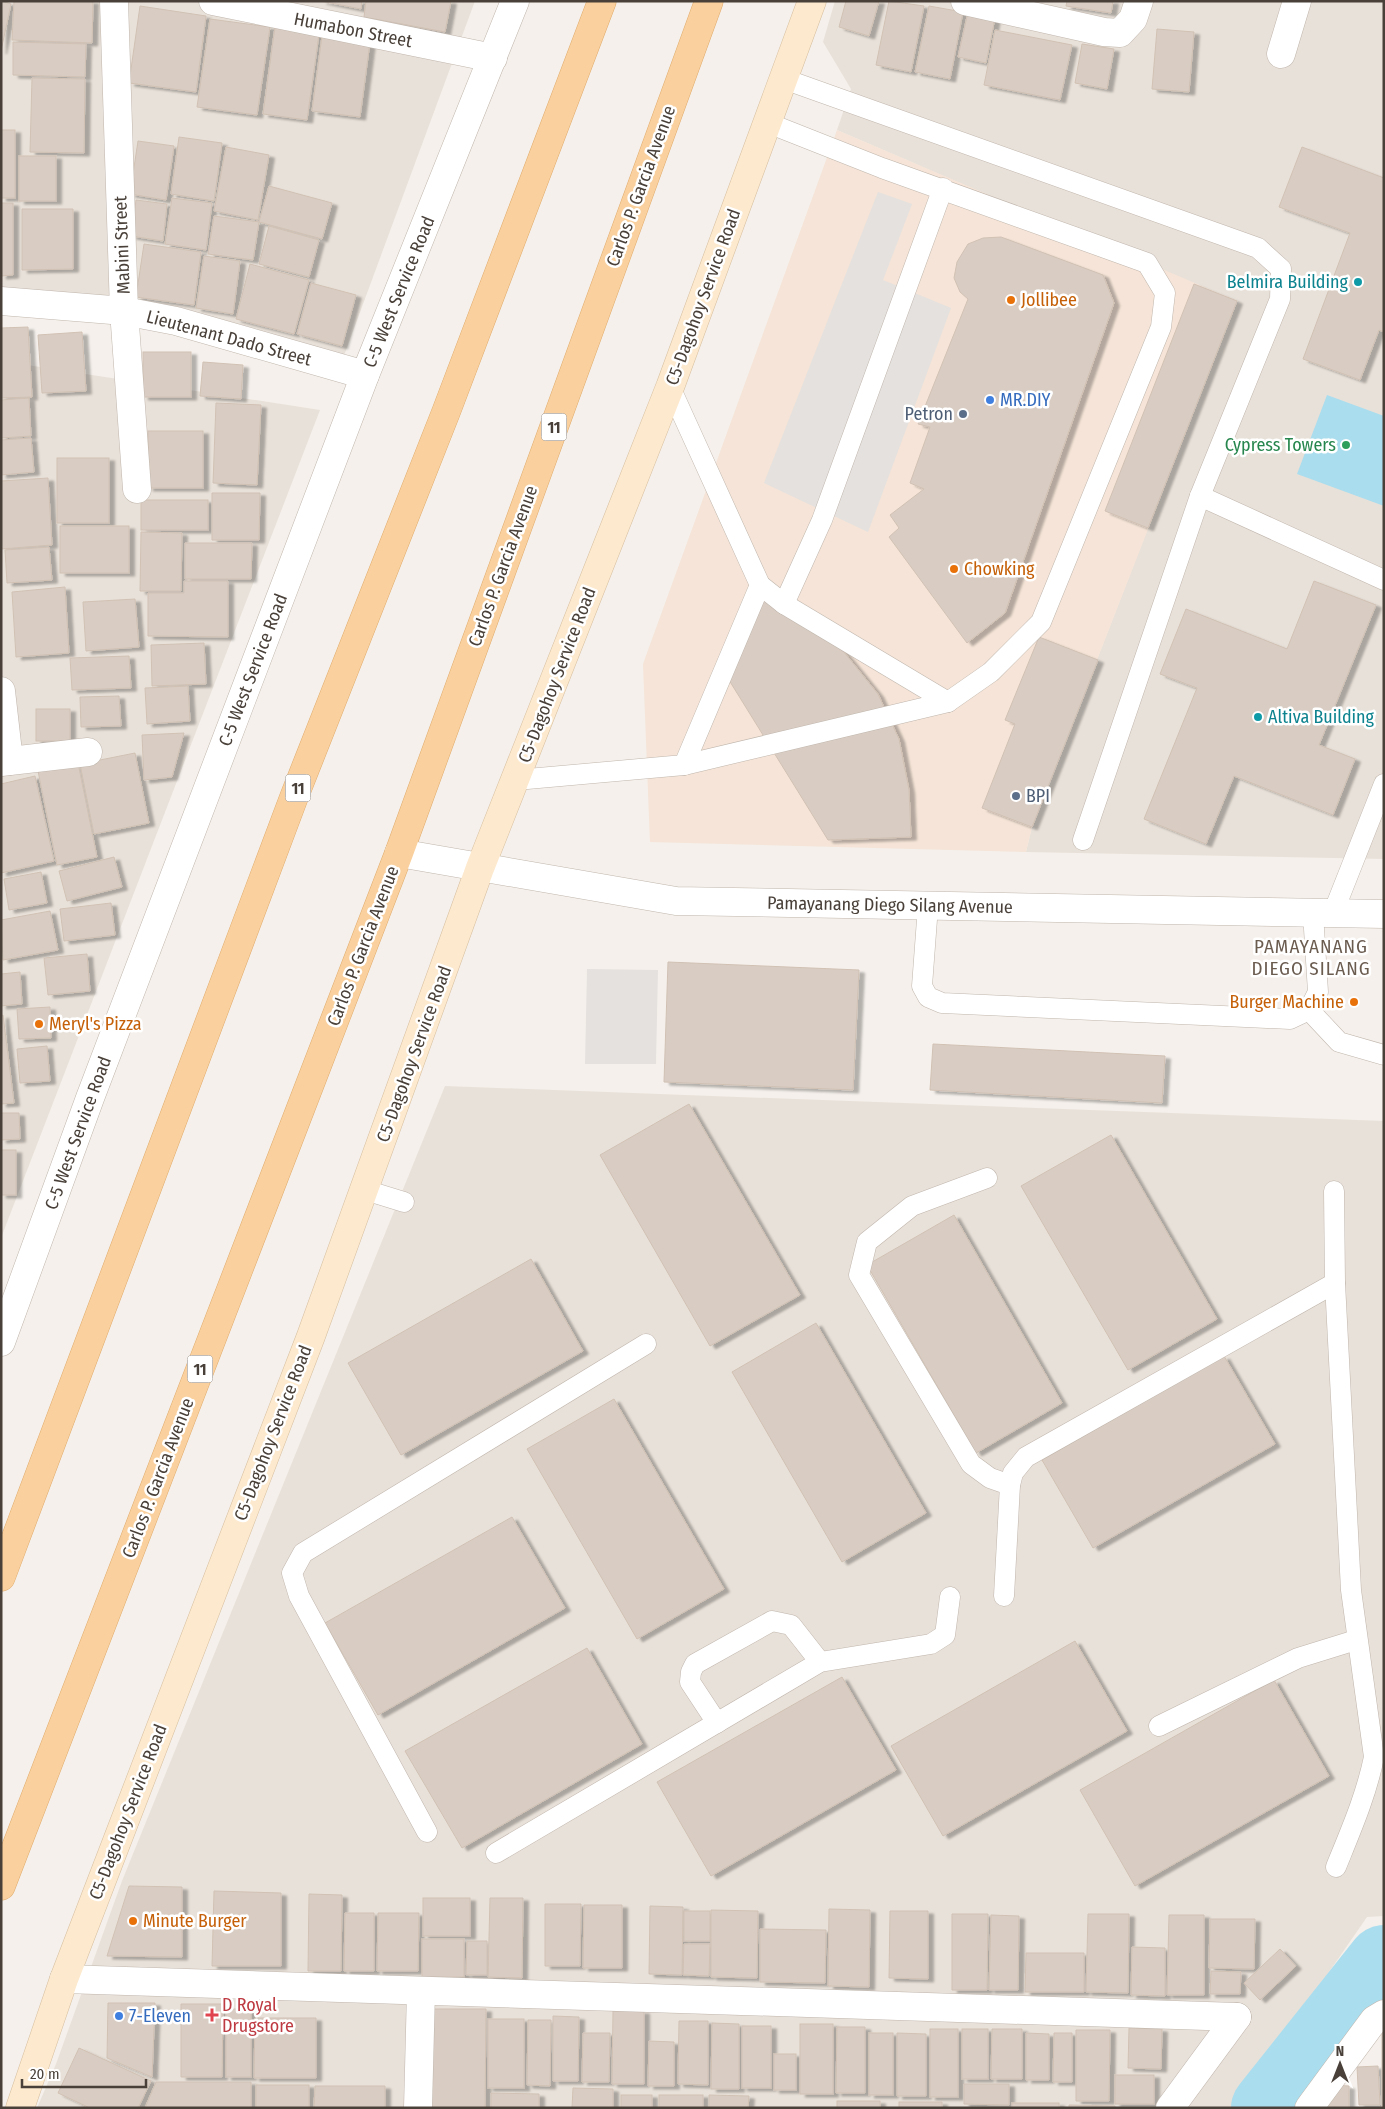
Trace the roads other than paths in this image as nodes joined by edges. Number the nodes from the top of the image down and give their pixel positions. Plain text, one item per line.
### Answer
1 (114, 1) edge
2 (212, 1) edge
3 (515, 1) edge
4 (602, 1) edge
5 (709, 1) edge
6 (812, 1) edge
7 (1139, 1) edge
8 (1297, 1) edge
9 (974, 2) edge
10 (1281, 54) dead end
11 (493, 58) junction
12 (784, 79) junction
13 (768, 123) junction
14 (943, 188) junction
15 (1, 301) edge
16 (124, 311) junction
17 (365, 375) junction
18 (670, 386) junction
19 (137, 489) dead end
20 (1200, 496) junction
21 (1384, 580) edge
22 (760, 585) junction
23 (784, 604) junction
24 (1, 691) edge
25 (948, 702) junction
26 (88, 752) dead end
27 (5, 761) edge
28 (684, 765) junction
29 (516, 780) junction
30 (1384, 784) edge
31 (1083, 840) dead end
32 (400, 852) junction
33 (480, 868) junction
34 (928, 906) junction
35 (1323, 913) junction
36 (1384, 914) edge
37 (1309, 1010) junction
38 (1384, 1055) edge
39 (987, 1178) dead end
40 (365, 1190) junction
41 (1334, 1191) dead end
42 (404, 1202) dead end
43 (1335, 1283) junction
44 (1, 1342) edge
45 (646, 1344) dead end
46 (1010, 1486) junction
47 (1, 1577) edge
48 (1004, 1596) dead end
49 (950, 1597) dead end
50 (1356, 1640) junction
51 (820, 1662) junction
52 (717, 1722) junction
53 (1159, 1726) dead end
54 (427, 1832) dead end
55 (496, 1853) dead end
56 (1336, 1867) dead end
57 (1, 1886) edge
58 (64, 1979) junction
59 (421, 1991) junction
60 (1384, 2014) edge
61 (20, 2108) edge
62 (418, 2108) edge
63 (1170, 2108) edge
64 (1309, 2108) edge

1 - 16 street, Mabini Street
2 - 11 street, Humabon Street
3 - 11 street, C-5 West Service Road
4 - 47 main road, 11
5 - 32 main road, Carlos P. Garcia Avenue / 11
6 - 12 main road, C5-Dagohoy Service Road
7 - 9 street
8 - 10 street
11 - 17 street, C-5 West Service Road
12 - 13 main road, C5-Dagohoy Service Road
12 - 20 lane
13 - 14 lane
13 - 18 main road, C5-Dagohoy Service Road
14 - 23 lane
14 - 25 lane
15 - 16 street, Lieutenant Dado Street
16 - 17 street, Lieutenant Dado Street
16 - 19 street, Mabini Street
17 - 44 street, C-5 West Service Road
18 - 22 lane
18 - 29 main road, C5-Dagohoy Service Road
20 - 21 lane
20 - 31 lane
22 - 23 lane
22 - 28 lane
23 - 25 lane
24 - 27 street
25 - 28 lane
26 - 27 street
28 - 29 lane
29 - 33 main road, C5-Dagohoy Service Road
30 - 35 lane
32 - 33 street, Pamayanang Diego Silang Avenue
32 - 57 main road, Carlos P. Garcia Avenue / 11
33 - 34 street, Pamayanang Diego Silang Avenue
33 - 40 main road, C5-Dagohoy Service Road
34 - 35 street, Pamayanang Diego Silang Avenue
34 - 37 lane
35 - 36 street, Pamayanang Diego Silang Avenue
35 - 37 lane
37 - 38 lane
39 - 46 lane
40 - 42 lane
40 - 58 main road, C5-Dagohoy Service Road
41 - 43 lane
43 - 46 lane
43 - 50 lane
45 - 54 lane
46 - 48 lane
49 - 51 lane
50 - 53 lane
50 - 56 lane
51 - 52 lane
51 - 52 lane
52 - 55 lane
58 - 59 street
58 - 61 main road, C5-Dagohoy Service Road
59 - 62 street
59 - 63 street
60 - 64 street

